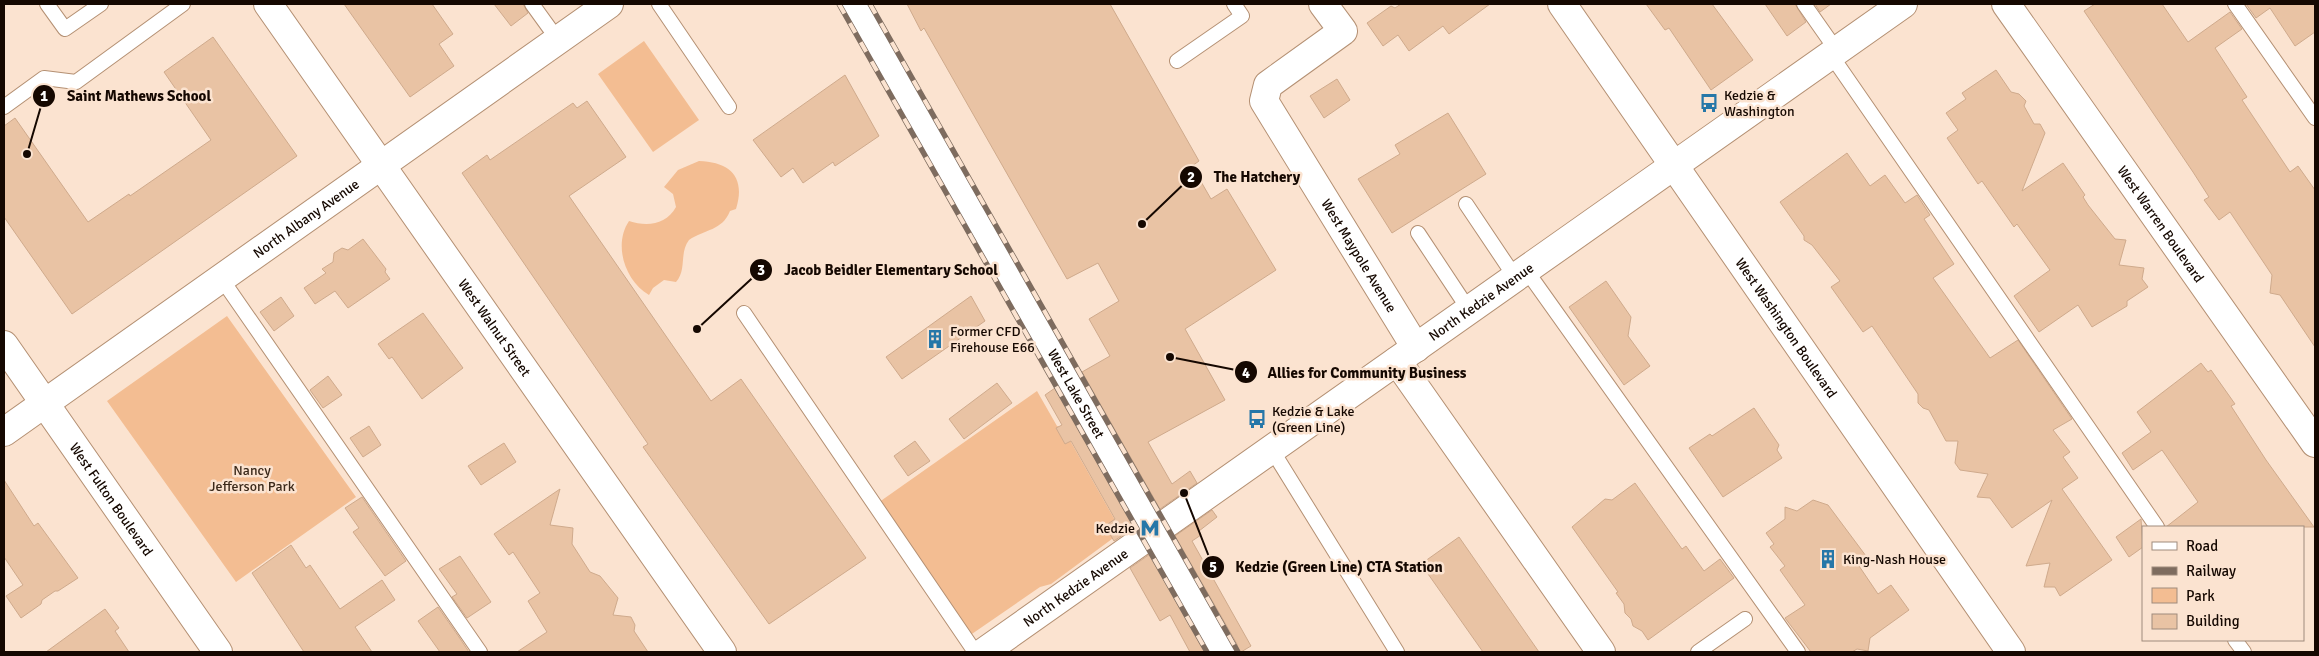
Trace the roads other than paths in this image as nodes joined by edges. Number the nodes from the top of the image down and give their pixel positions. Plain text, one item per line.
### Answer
1 (47, 4) edge
2 (101, 4) edge
3 (183, 4) edge
4 (268, 4) edge
5 (532, 4) edge
6 (609, 4) edge
7 (659, 4) edge
8 (855, 4) edge
9 (1234, 4) edge
10 (1323, 4) edge
11 (1562, 4) edge
12 (1804, 4) edge
13 (1903, 4) edge
14 (2006, 4) edge
15 (2235, 4) edge
16 (558, 40) junction
17 (1834, 53) junction
18 (1177, 61) dead end
19 (4, 107) edge
20 (729, 107) dead end
21 (2315, 118) edge
22 (1674, 165) junction
23 (381, 166) junction
24 (1466, 204) dead end
25 (1418, 233) dead end
26 (1521, 274) junction
27 (221, 278) junction
28 (1469, 310) junction
29 (744, 313) dead end
30 (4, 345) edge
31 (1406, 355) junction
32 (44, 403) junction
33 (4, 432) edge
34 (2315, 443) edge
35 (1272, 450) junction
36 (2156, 526) edge
37 (1155, 532) junction
38 (1745, 618) dead end
39 (2236, 641) edge
40 (218, 652) edge
41 (480, 652) edge
42 (722, 652) edge
43 (975, 652) edge
44 (984, 652) edge
45 (1223, 652) edge
46 (1397, 652) edge
47 (1601, 652) edge
48 (1698, 652) edge
49 (1798, 652) edge
50 (2011, 652) edge
51 (2244, 652) edge

1 - 2 lane
3 - 19 lane
4 - 23 street, West Walnut Street
5 - 16 lane
6 - 16 street, North Albany Avenue
7 - 20 lane
8 - 37 street, West Lake Street
9 - 18 lane
10 - 31 street, West Maypole Avenue
11 - 22 street, West Washington Boulevard
12 - 17 lane
13 - 17 street, North Kedzie Avenue
14 - 34 street, West Warren Boulevard
15 - 21 lane
16 - 23 street, North Albany Avenue
17 - 22 street, North Kedzie Avenue
17 - 36 lane
22 - 26 street, North Kedzie Avenue
22 - 50 street, West Washington Boulevard
23 - 27 street, North Albany Avenue
23 - 42 street, West Walnut Street
24 - 26 lane
25 - 28 lane
26 - 28 street, North Kedzie Avenue
26 - 49 lane
27 - 32 street, North Albany Avenue
27 - 41 lane
28 - 31 street, North Kedzie Avenue
29 - 43 lane
30 - 32 street, West Fulton Boulevard
31 - 35 street, North Kedzie Avenue
31 - 47 street, West Maypole Avenue
32 - 33 street, North Albany Avenue
32 - 40 street, West Fulton Boulevard
35 - 37 street, North Kedzie Avenue
35 - 46 lane
37 - 44 street, North Kedzie Avenue
37 - 45 street, West Lake Street
38 - 48 lane
39 - 51 lane

